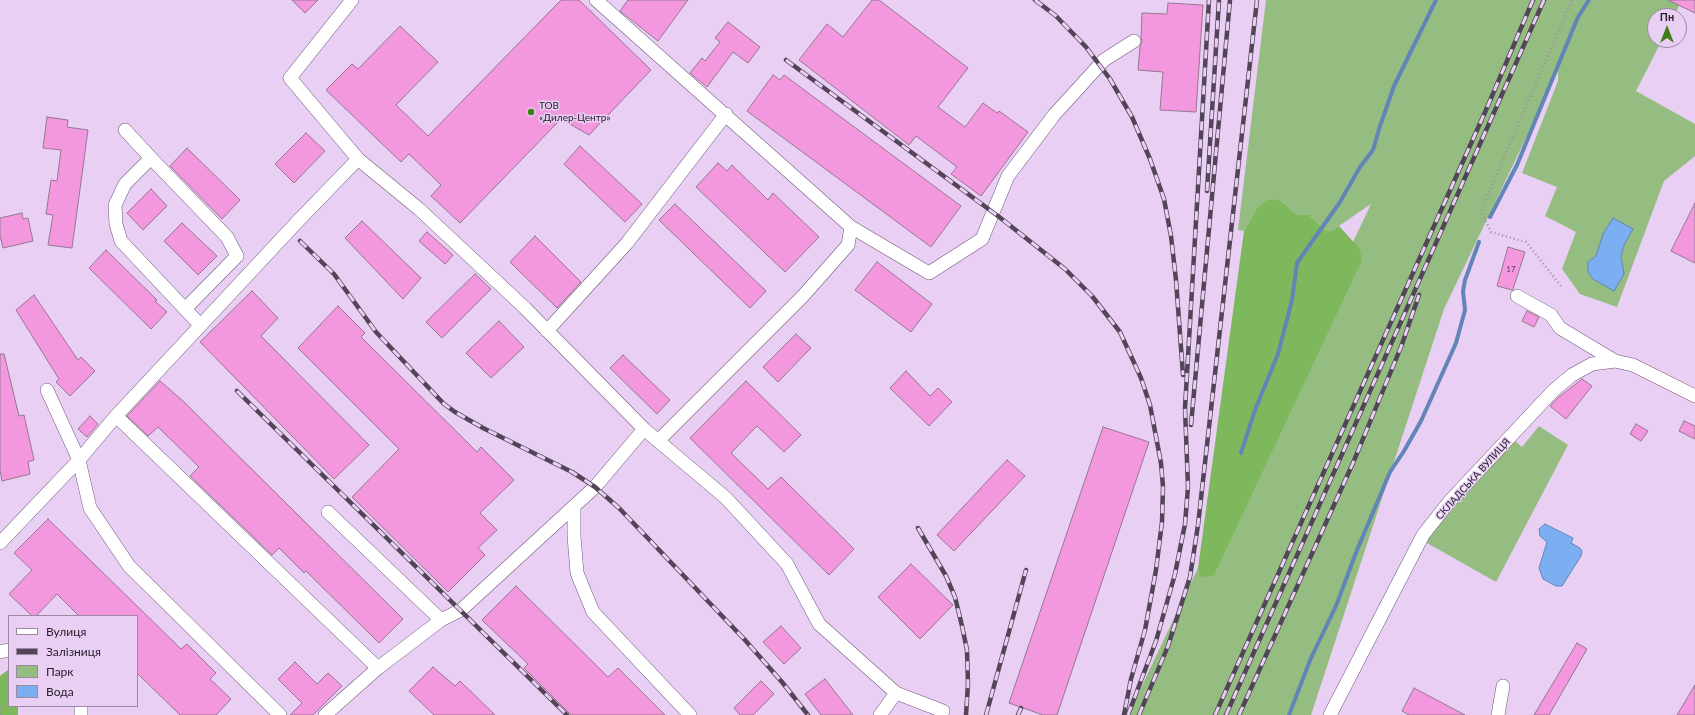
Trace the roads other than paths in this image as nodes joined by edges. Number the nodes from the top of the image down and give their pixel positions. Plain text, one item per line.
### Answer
1 (352, 0) edge
2 (596, 0) edge
3 (1134, 41) dead end
4 (726, 114) junction
5 (125, 130) dead end
6 (151, 158) junction
7 (358, 159) junction
8 (851, 227) junction
9 (1517, 296) dead end
10 (185, 309) junction
11 (200, 325) junction
12 (547, 331) junction
13 (1615, 361) junction
14 (48, 390) dead end
15 (1695, 396) edge
16 (116, 416) junction
17 (644, 429) junction
18 (658, 441) junction
19 (80, 460) junction
20 (574, 508) junction
21 (328, 512) dead end
22 (0, 543) edge
23 (441, 620) junction
24 (378, 668) junction
25 (1503, 686) dead end
26 (896, 693) junction
27 (943, 711) dead end
28 (280, 715) edge
29 (325, 715) edge
30 (690, 715) edge
31 (880, 715) edge
32 (1330, 715) edge
33 (1498, 715) edge

1 - 7 street
2 - 4 street
3 - 8 street
4 - 8 street
4 - 12 street
5 - 6 street
6 - 10 street
6 - 10 street
7 - 11 street
7 - 12 street
8 - 18 street
9 - 13 street
10 - 11 street
11 - 16 street
12 - 17 street
13 - 15 street, СКЛАДСЬКА ВУЛИЦЯ
13 - 32 street, СКЛАДСЬКА ВУЛИЦЯ
14 - 19 street
16 - 19 street
16 - 24 street
17 - 18 street
17 - 20 street
18 - 26 street
19 - 22 street
19 - 28 street
20 - 23 street
20 - 30 street
21 - 23 street
23 - 24 street
24 - 29 street
25 - 33 street
26 - 27 street
26 - 31 street

